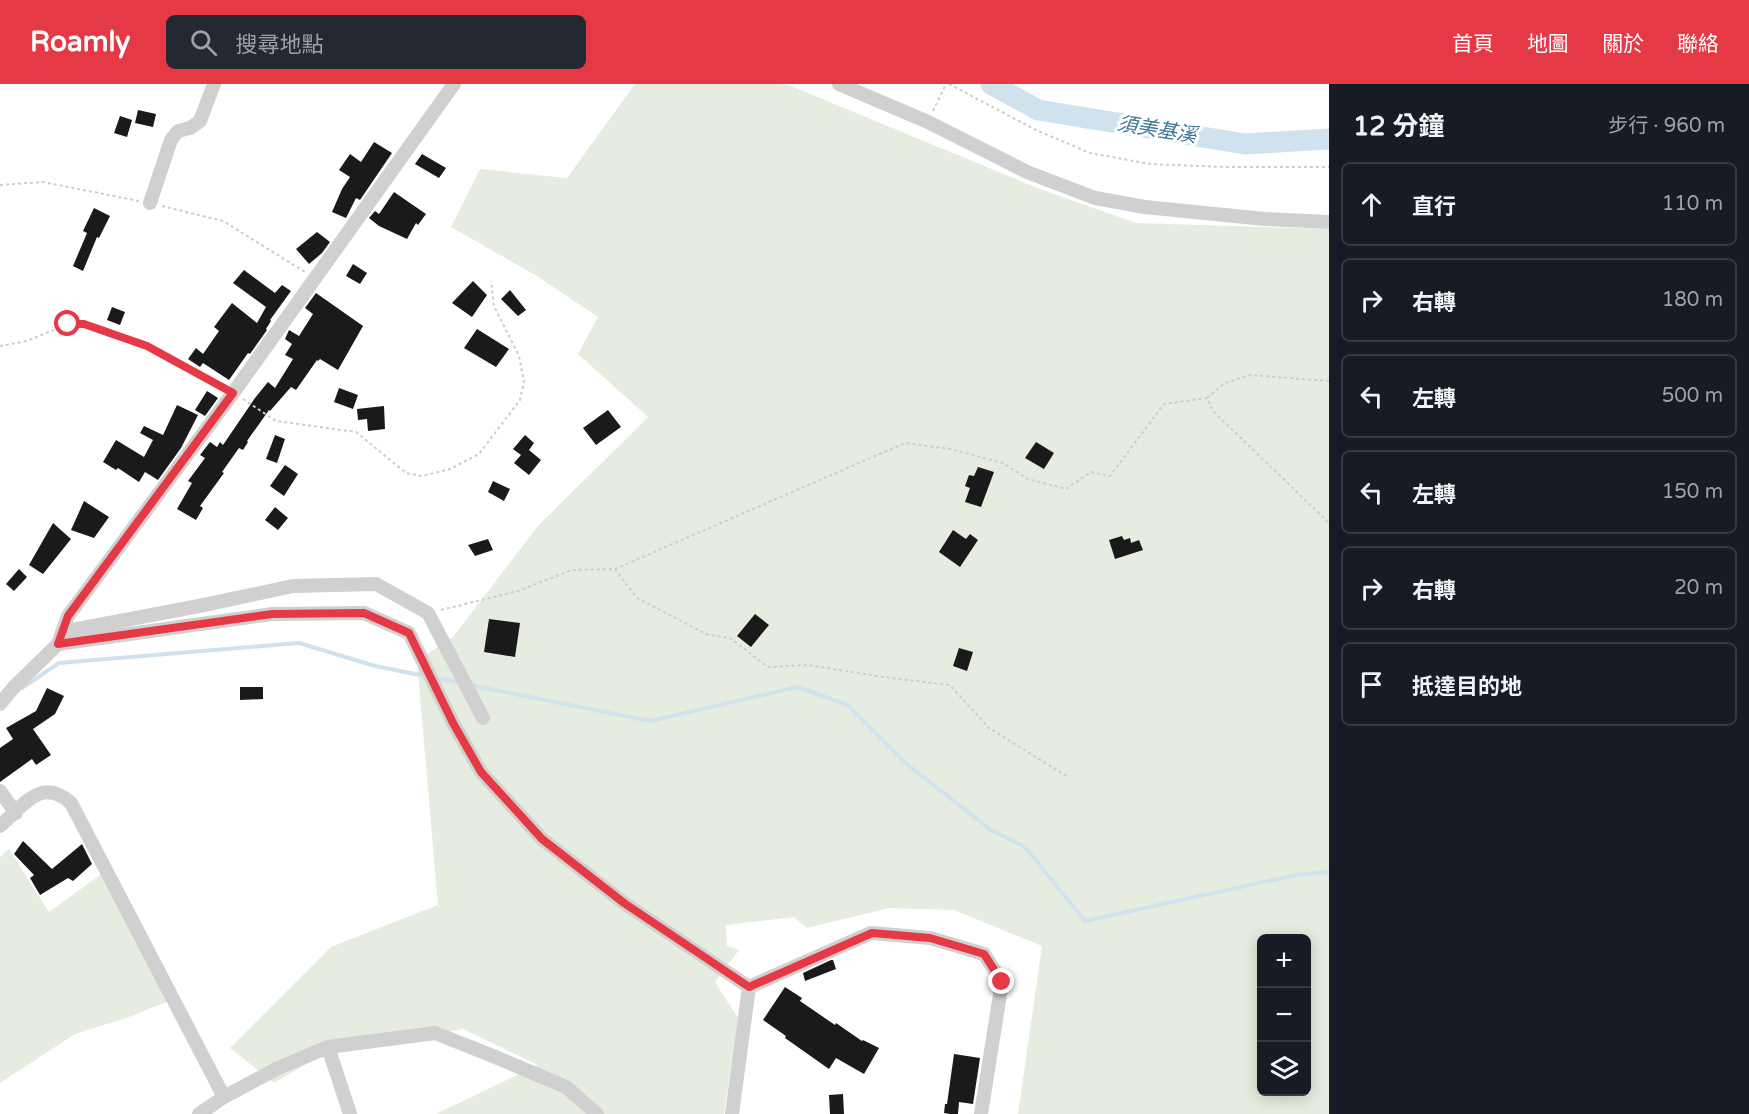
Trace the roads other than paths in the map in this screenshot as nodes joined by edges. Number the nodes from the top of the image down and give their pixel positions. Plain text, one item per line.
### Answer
1 (214, 84) edge
2 (454, 84) edge
3 (838, 84) edge
4 (150, 203) road end
5 (1329, 222) edge
6 (60, 638) junction
7 (4, 699) edge
8 (483, 718) dead end
9 (0, 791) edge
10 (16, 813) junction
11 (0, 826) edge
12 (749, 987) junction
13 (328, 1047) junction
14 (224, 1097) junction
15 (199, 1114) edge
16 (350, 1114) edge
17 (597, 1114) edge
18 (732, 1114) edge
19 (981, 1114) edge

1 - 4 street
2 - 6 street
3 - 5 street
6 - 7 street
6 - 8 street
6 - 12 street
9 - 10 street
10 - 11 street
10 - 14 street
12 - 18 street
12 - 19 street
13 - 14 street
13 - 16 street
13 - 17 street
14 - 15 street

